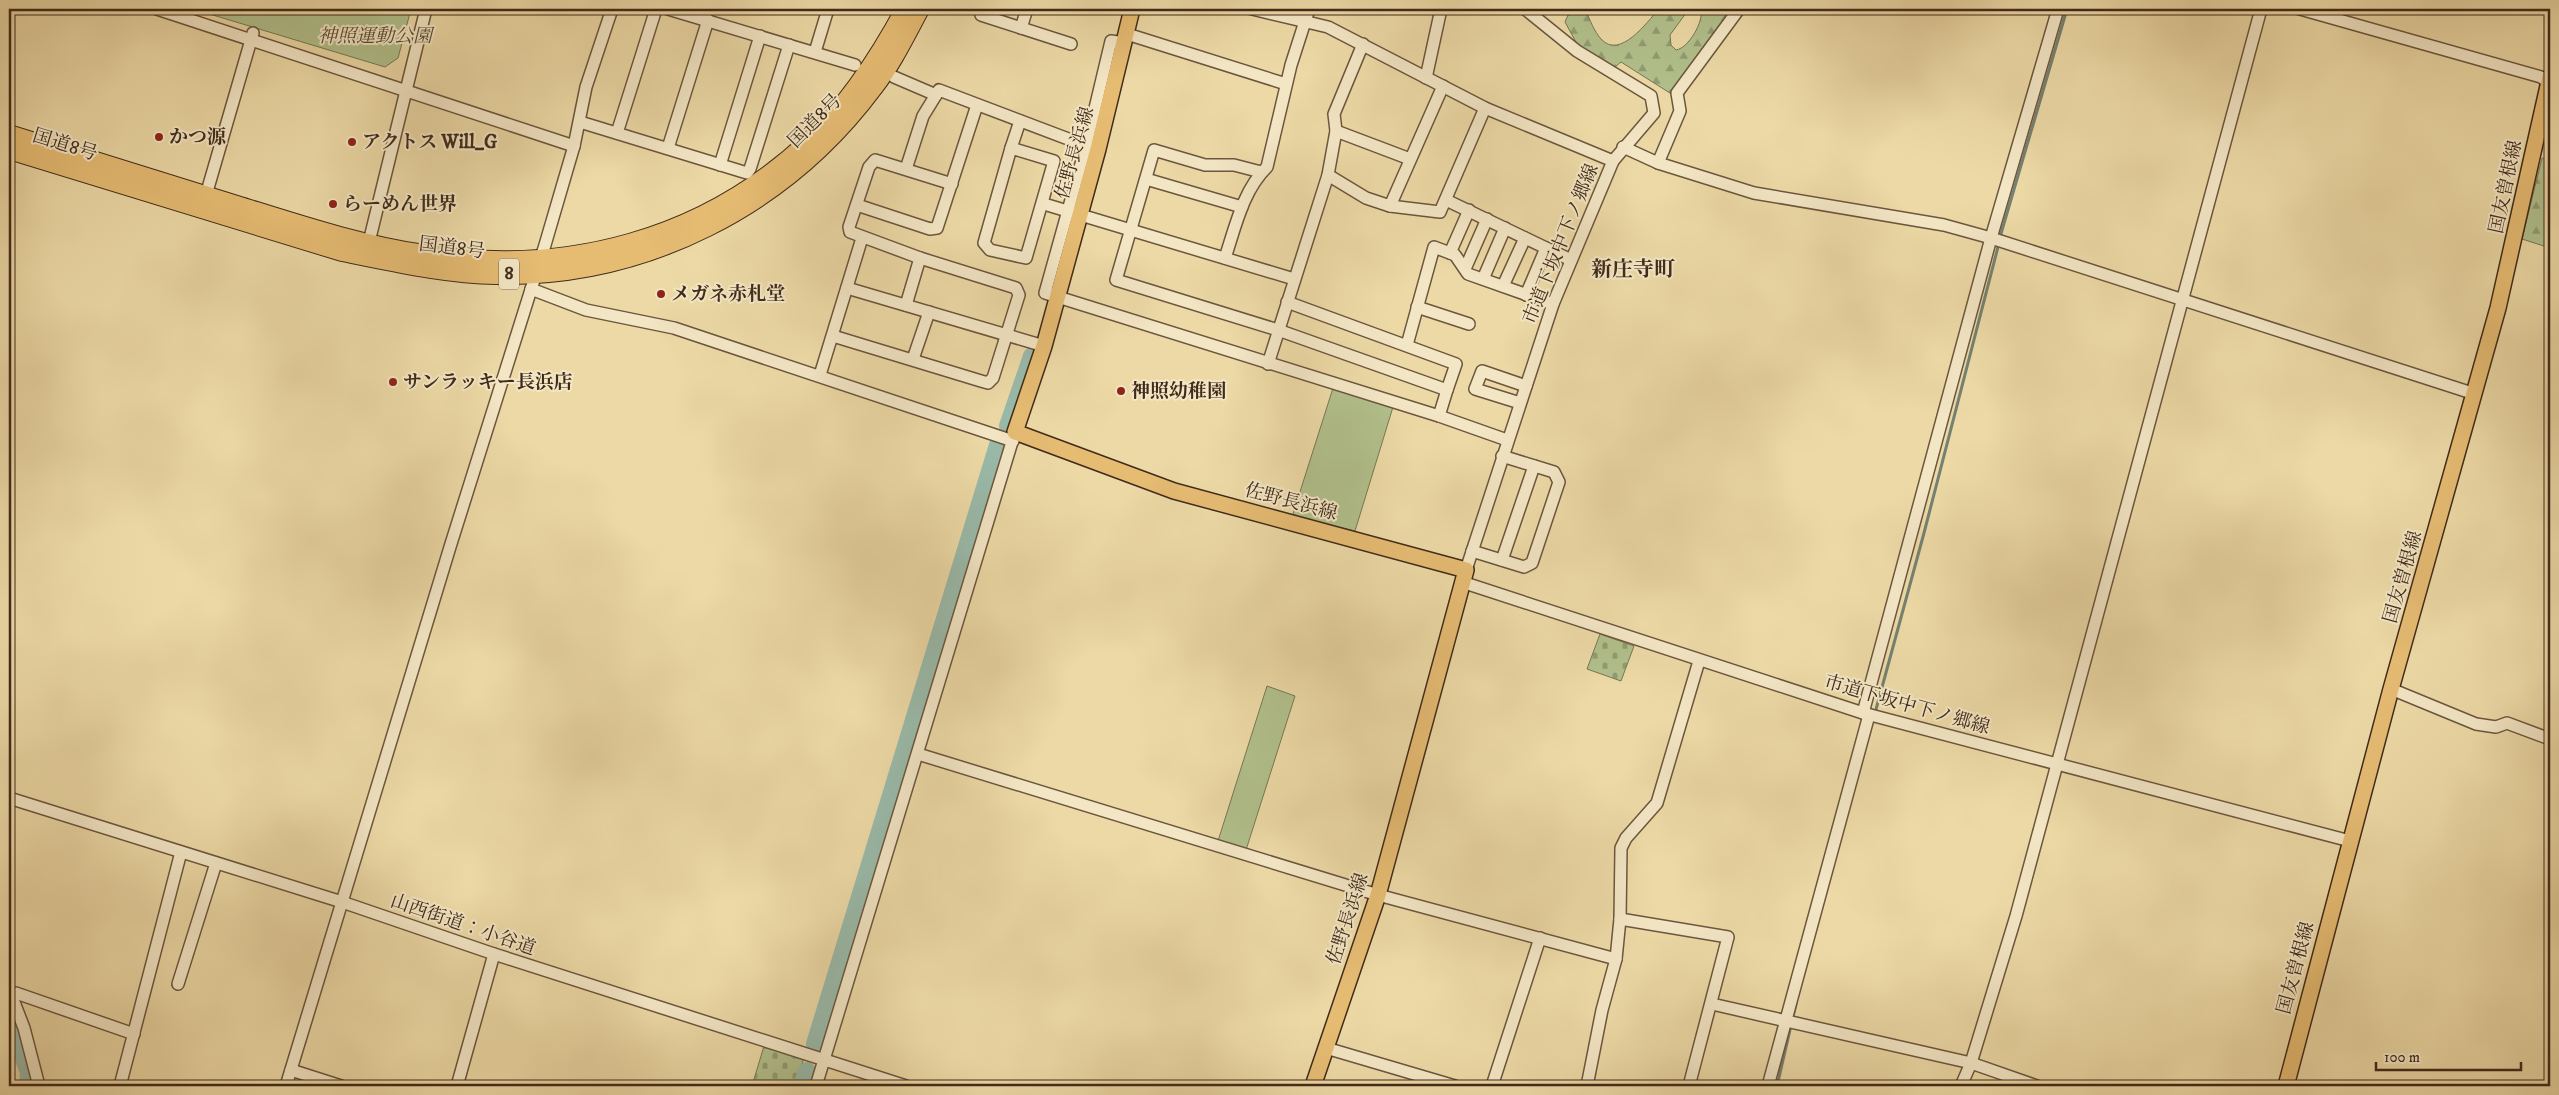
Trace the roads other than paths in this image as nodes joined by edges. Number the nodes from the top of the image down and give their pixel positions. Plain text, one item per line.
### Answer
1 (157, 9) edge
2 (426, 9) edge
3 (612, 9) edge
4 (656, 9) edge
5 (668, 9) edge
6 (828, 9) edge
7 (905, 9) edge
8 (920, 9) edge
9 (1027, 9) edge
10 (1132, 9) edge
11 (1252, 9) edge
12 (1441, 9) edge
13 (1525, 9) edge
14 (1739, 9) edge
15 (2058, 9) edge
16 (2261, 9) edge
17 (2300, 9) edge
18 (692, 12) edge
19 (1307, 14) edge
20 (981, 15) dead end
21 (708, 20) junction
22 (1020, 28) junction
23 (252, 36) junction
24 (760, 36) junction
25 (1122, 40) junction
26 (1071, 44) dead end
27 (1363, 44) junction
28 (790, 45) junction
29 (816, 52) junction
30 (855, 65) dead end
31 (894, 77) dead end
32 (1426, 78) junction
33 (2550, 81) edge
34 (1286, 84) junction
35 (1443, 86) junction
36 (405, 88) junction
37 (936, 94) junction
38 (977, 105) junction
39 (1485, 108) junction
40 (1020, 121) junction
41 (580, 122) junction
42 (1336, 131) junction
43 (617, 133) junction
44 (9, 134) edge
45 (574, 146) junction
46 (1092, 147) junction
47 (1623, 147) junction
48 (668, 148) junction
49 (1011, 148) junction
50 (9, 150) edge
51 (1410, 159) junction
52 (1613, 161) junction
53 (1658, 163) junction
54 (720, 165) junction
55 (906, 168) junction
56 (1261, 172) junction
57 (1328, 175) junction
58 (1146, 179) junction
59 (952, 184) junction
60 (206, 195) junction
61 (1446, 200) junction
62 (1044, 204) junction
63 (857, 205) junction
64 (1390, 206) junction
65 (1242, 208) junction
66 (1469, 210) junction
67 (1074, 213) junction
68 (1487, 219) junction
69 (1505, 228) junction
70 (1130, 229) junction
71 (862, 238) junction
72 (1524, 238) junction
73 (1997, 240) junction
74 (369, 242) junction
75 (1546, 248) junction
76 (1450, 253) junction
77 (920, 258) junction
78 (1225, 258) junction
79 (1571, 260) junction
80 (1465, 269) junction
81 (535, 275) junction
82 (1294, 279) junction
83 (1483, 279) junction
84 (1503, 286) junction
85 (847, 288) junction
86 (1052, 295) junction
87 (1526, 295) junction
88 (2183, 301) junction
89 (1287, 302) junction
90 (1553, 304) junction
91 (906, 305) junction
92 (1417, 308) junction
93 (928, 312) junction
94 (1470, 324) dead end
95 (1278, 330) junction
96 (833, 336) junction
97 (1006, 336) junction
98 (1044, 346) junction
99 (1407, 346) junction
100 (913, 359) junction
101 (1268, 364) junction
102 (820, 375) junction
103 (1526, 386) junction
104 (1447, 390) junction
105 (2475, 394) junction
106 (1520, 404) junction
107 (1439, 416) junction
108 (1014, 436) junction
109 (1507, 440) junction
110 (1502, 456) junction
111 (1534, 466) junction
112 (1472, 551) junction
113 (1502, 560) junction
114 (1464, 576) junction
115 (1699, 661) junction
116 (2391, 689) junction
117 (1871, 715) junction
118 (2550, 739) edge
119 (918, 754) junction
120 (2057, 764) junction
121 (9, 798) edge
122 (2350, 840) junction
123 (181, 852) junction
124 (216, 863) junction
125 (1378, 895) junction
126 (342, 902) junction
127 (1620, 920) junction
128 (1540, 938) junction
129 (494, 954) junction
130 (1616, 959) junction
131 (178, 984) dead end
132 (10, 992) edge
133 (1712, 1004) junction
134 (1785, 1020) junction
135 (134, 1034) junction
136 (1326, 1048) junction
137 (824, 1060) junction
138 (1971, 1063) junction
139 (291, 1070) junction
140 (39, 1086) edge
141 (120, 1086) edge
142 (286, 1086) edge
143 (341, 1086) edge
144 (457, 1086) edge
145 (816, 1086) edge
146 (906, 1086) edge
147 (1313, 1086) edge
148 (1455, 1086) edge
149 (1492, 1086) edge
150 (1587, 1086) edge
151 (1689, 1086) edge
152 (1768, 1086) edge
153 (1961, 1086) edge
154 (2037, 1086) edge
155 (2286, 1086) edge

1 - 23 street
2 - 36 street
3 - 41 street
4 - 43 street
5 - 18 street
6 - 29 street
7 - 81 highway, 国道8号 / 8
8 - 81 highway, 国道8号 / 8
9 - 22 street
10 - 25 main road, 佐野長浜線
11 - 19 street, 市道下坂中下ノ郷線
12 - 32 street
13 - 47 street
14 - 53 street
15 - 73 street
16 - 88 street
17 - 33 street
18 - 21 street
19 - 27 street, 市道下坂中下ノ郷線
19 - 34 street
20 - 22 street
21 - 24 street
21 - 48 street
22 - 26 street
23 - 36 street
23 - 60 street
24 - 28 street
24 - 54 street
25 - 34 street
25 - 46 main road, 佐野長浜線
27 - 32 street, 市道下坂中下ノ郷線
27 - 42 street
28 - 29 street
28 - 54 street
29 - 30 street
31 - 37 street
32 - 35 street, 市道下坂中下ノ郷線
33 - 105 main road, 国友曽根線
34 - 56 street
35 - 39 street, 市道下坂中下ノ郷線
35 - 51 street
36 - 45 street
36 - 74 street
37 - 38 street
37 - 55 street
38 - 40 street
38 - 59 street
39 - 52 street, 市道下坂中下ノ郷線
39 - 61 street
40 - 46 street
40 - 49 street
41 - 43 street
41 - 45 street
42 - 51 street
42 - 57 street
43 - 48 street
44 - 60 highway, 国道8号 / 8
45 - 81 street
46 - 67 main road, 佐野長浜線
47 - 52 street
47 - 53 street
48 - 54 street
49 - 62 street
49 - 62 street
50 - 81 highway, 国道8号 / 8
51 - 64 street
52 - 79 street, 市道下坂中下ノ郷線
53 - 73 street
55 - 59 street
55 - 63 street
56 - 58 street
56 - 65 street
57 - 64 street
57 - 82 street
58 - 65 street
58 - 70 street
59 - 63 street
60 - 74 highway, 国道8号 / 8
61 - 64 street
61 - 66 street
62 - 67 street
63 - 71 street
65 - 78 street
66 - 68 street
66 - 76 street
67 - 70 street
67 - 86 main road, 佐野長浜線
68 - 69 street
68 - 80 street
69 - 72 street
69 - 83 street
70 - 78 street
70 - 95 street
71 - 77 street
71 - 85 street
72 - 75 street
72 - 84 street
73 - 88 street
73 - 117 street
74 - 81 highway, 国道8号 / 8
75 - 79 street
75 - 87 street
76 - 80 street
76 - 92 street
77 - 91 street
77 - 97 street
78 - 82 street
79 - 90 street, 市道下坂中下ノ郷線
80 - 83 street
81 - 102 street
81 - 126 street
82 - 89 street
83 - 84 street
84 - 87 street
85 - 91 street
85 - 96 street
86 - 98 main road, 佐野長浜線
86 - 101 street
87 - 90 street
88 - 105 street
88 - 120 street
89 - 95 street
89 - 99 street
90 - 103 street, 市道下坂中下ノ郷線
91 - 93 street
92 - 94 street
92 - 99 street
93 - 97 street
93 - 100 street
95 - 101 street
95 - 104 street
96 - 100 street
96 - 102 street
97 - 98 street
97 - 100 street
98 - 108 main road, 佐野長浜線
99 - 104 street
101 - 107 street
102 - 108 street
103 - 106 street, 市道下坂中下ノ郷線
103 - 106 street
104 - 107 street
105 - 116 main road, 国友曽根線
106 - 109 street, 市道下坂中下ノ郷線
107 - 109 street
108 - 114 main road, 佐野長浜線
108 - 119 street
109 - 110 street, 市道下坂中下ノ郷線
110 - 111 street
110 - 112 street, 市道下坂中下ノ郷線
111 - 113 street
111 - 113 street
112 - 113 street
112 - 114 street, 市道下坂中下ノ郷線
114 - 115 street, 市道下坂中下ノ郷線
114 - 125 main road, 佐野長浜線
115 - 117 street, 市道下坂中下ノ郷線
115 - 127 street
116 - 118 street
116 - 122 main road, 国友曽根線
117 - 120 street, 市道下坂中下ノ郷線
117 - 134 street
119 - 125 street
119 - 137 street
120 - 122 street, 市道下坂中下ノ郷線
120 - 138 street
121 - 123 street, 山西街道：小谷道
122 - 155 main road, 国友曽根線
123 - 124 street, 山西街道：小谷道
123 - 135 street
124 - 126 street, 山西街道：小谷道
124 - 131 street
125 - 128 street
125 - 136 main road, 佐野長浜線
126 - 129 street, 山西街道：小谷道
126 - 139 street
127 - 130 street
127 - 133 street
128 - 130 street
128 - 149 street
129 - 137 street, 山西街道：小谷道
129 - 144 street
130 - 150 street
132 - 135 street
132 - 140 street
133 - 134 street
133 - 151 street
134 - 138 street
134 - 152 street
135 - 141 street
136 - 147 main road, 佐野長浜線
136 - 148 street
137 - 145 street
137 - 146 street, 山西街道：小谷道
138 - 153 street
138 - 154 street
139 - 142 street
139 - 143 street

